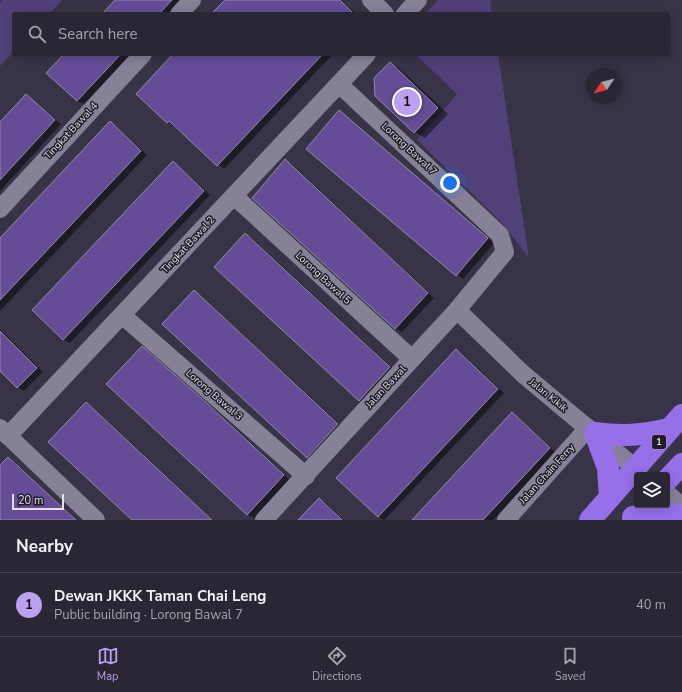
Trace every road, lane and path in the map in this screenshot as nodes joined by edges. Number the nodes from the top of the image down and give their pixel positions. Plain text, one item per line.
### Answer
1 (192, 0) edge
2 (371, 0) edge
3 (418, 0) edge
4 (181, 12) edge
5 (383, 12) edge
6 (407, 12) edge
7 (141, 56) edge
8 (365, 56) edge
9 (339, 84) junction
10 (234, 196) junction
11 (0, 209) edge
12 (505, 252) joint
13 (457, 310) junction
14 (122, 315) junction
15 (412, 359) junction
16 (676, 422) edge
17 (592, 430) junction
18 (4, 432) edge
19 (682, 464) edge
20 (639, 472) edge
21 (306, 476) junction
22 (634, 476) edge
23 (670, 477) edge
24 (610, 497) junction
25 (670, 499) edge
26 (682, 509) edge
27 (636, 514) edge
28 (682, 516) edge
29 (96, 520) edge
30 (264, 520) edge
31 (506, 520) edge
32 (590, 520) edge

1 - 4 street
2 - 5 street
3 - 6 street
7 - 11 street, Tingkat Bawal 4
8 - 9 street, Tingkat Bawal 2
9 - 10 street, Tingkat Bawal 2
9 - 12 street, Lorong Bawal 7
10 - 14 street, Tingkat Bawal 2
10 - 15 street, Lorong Bawal 5
12 - 13 street, Jalan Bawal
13 - 15 street, Jalan Bawal
13 - 17 street, Jalan Kikik
14 - 18 street, Tingkat Bawal 2
14 - 21 street, Lorong Bawal 3
15 - 21 street, Jalan Bawal
16 - 17 highway
16 - 20 highway, 1
17 - 20 street, Jalan Kikik
17 - 24 highway
17 - 31 street, Jalan Chain Ferry
18 - 29 street
19 - 23 highway
21 - 30 street, Jalan Bawal
22 - 24 highway, 1
24 - 32 highway, 1
25 - 26 street
27 - 28 highway

